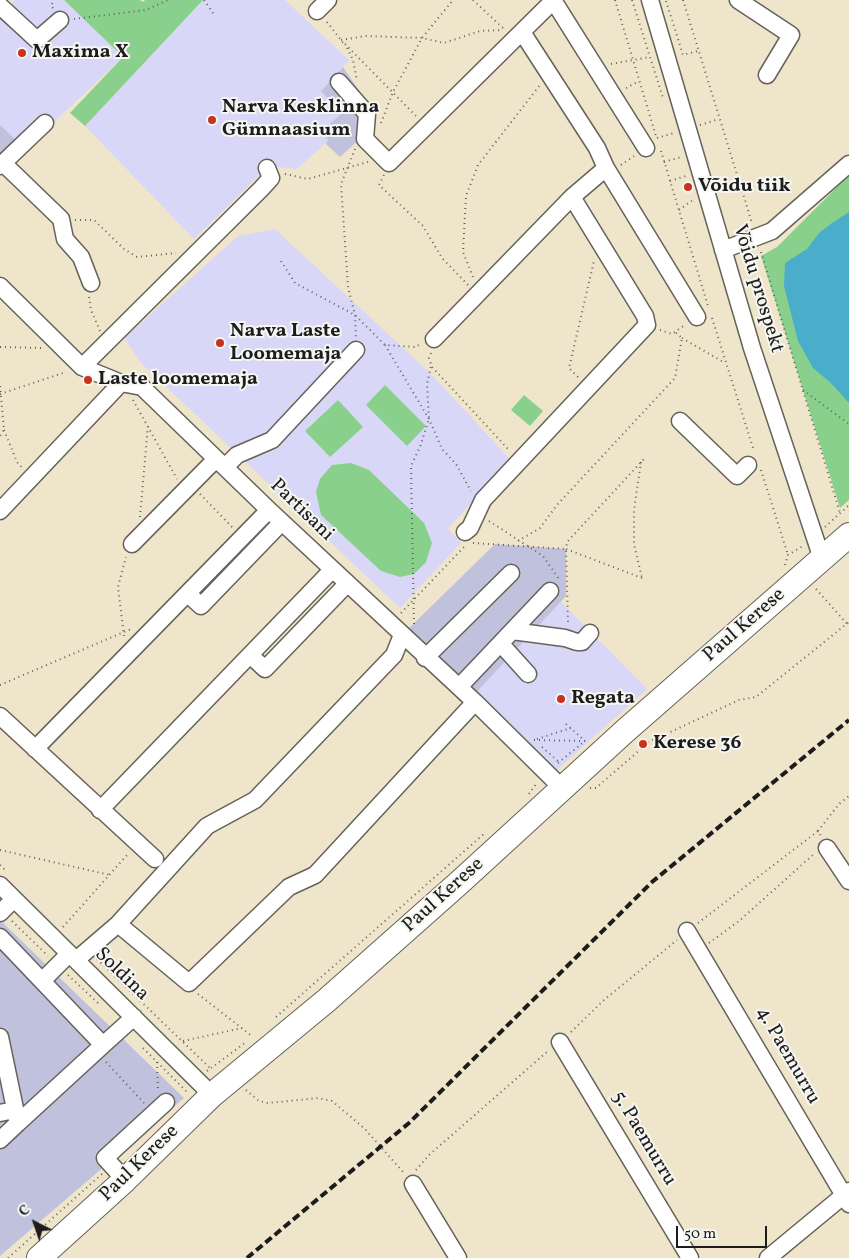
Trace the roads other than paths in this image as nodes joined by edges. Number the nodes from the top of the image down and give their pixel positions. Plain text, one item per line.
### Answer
1 (554, 0) edge
2 (650, 0) edge
3 (738, 0) edge
4 (0, 6) edge
5 (60, 20) road end
6 (522, 32) junction
7 (767, 75) dead end
8 (339, 82) dead end
9 (45, 123) dead end
10 (654, 144) road end
11 (849, 164) edge
12 (2, 165) edge
13 (606, 168) junction
14 (269, 173) road end
15 (572, 197) junction
16 (723, 250) junction
17 (91, 283) road end
18 (0, 286) edge
19 (703, 313) road end
20 (434, 339) road end
21 (356, 350) road end
22 (82, 367) junction
23 (124, 383) junction
24 (680, 421) dead end
25 (754, 461) road end
26 (221, 463) junction
27 (269, 510) junction
28 (0, 511) edge
29 (282, 522) junction
30 (465, 532) dead end
31 (849, 535) edge
32 (132, 544) road end
33 (822, 559) junction
34 (332, 570) junction
35 (511, 573) dead end
36 (347, 584) junction
37 (550, 591) dead end
38 (188, 594) junction
39 (402, 629) junction
40 (512, 631) junction
41 (590, 633) dead end
42 (500, 644) junction
43 (250, 655) junction
44 (425, 658) junction
45 (528, 674) dead end
46 (459, 687) junction
47 (475, 702) junction
48 (0, 716) edge
49 (35, 749) junction
50 (562, 774) junction
51 (100, 810) junction
52 (827, 848) road end
53 (155, 859) dead end
54 (4, 878) edge
55 (849, 881) edge
56 (14, 899) junction
57 (1, 912) edge
58 (118, 924) junction
59 (687, 931) road end
60 (0, 937) edge
61 (72, 957) junction
62 (42, 981) junction
63 (134, 1017) junction
64 (0, 1037) edge
65 (560, 1042) road end
66 (100, 1048) junction
67 (206, 1088) junction
68 (158, 1106) road end
69 (11, 1115) edge
70 (0, 1140) edge
71 (126, 1180) junction
72 (412, 1184) road end
73 (847, 1197) edge
74 (39, 1258) edge
75 (458, 1258) edge
76 (690, 1258) edge
77 (768, 1258) edge

1 - 6 street
1 - 10 street
2 - 16 street, Võidu prospekt
3 - 7 street
4 - 5 street
6 - 8 street
6 - 13 street
9 - 12 street
11 - 16 street
12 - 17 street
13 - 15 street
13 - 19 street
14 - 22 street
15 - 20 street
15 - 30 street
16 - 33 street, Võidu prospekt
18 - 22 street, Partisani
21 - 26 street
22 - 23 street, Partisani
23 - 26 street, Partisani
23 - 28 street
24 - 25 street
26 - 27 street, Partisani
26 - 32 street
27 - 29 street, Partisani
27 - 38 street
29 - 34 street, Partisani
29 - 38 street
31 - 33 highway, Paul Kerese
33 - 50 highway, Paul Kerese
34 - 36 street, Partisani
34 - 43 street
35 - 44 street
36 - 39 street, Partisani
36 - 43 street
37 - 40 street
38 - 49 street
39 - 44 street, Partisani
39 - 58 street
40 - 41 street
40 - 42 street
42 - 45 street
42 - 46 street
43 - 51 street
44 - 46 street, Partisani
46 - 47 street, Partisani
47 - 50 street, Partisani
47 - 58 street
48 - 49 street
49 - 51 street
50 - 67 highway, Paul Kerese
51 - 53 street
52 - 55 street
54 - 56 street, Soldina
56 - 57 street
56 - 61 street, Soldina
58 - 61 street
59 - 73 street, 4. Paemurru
60 - 62 street
61 - 62 street
61 - 63 street, Soldina
62 - 66 street
63 - 66 street
63 - 67 street, Soldina
64 - 69 street
65 - 76 street, 5. Paemurru
66 - 69 street
67 - 71 highway, Paul Kerese
68 - 71 street
69 - 70 street
71 - 74 highway, Paul Kerese
72 - 75 street
73 - 77 street

